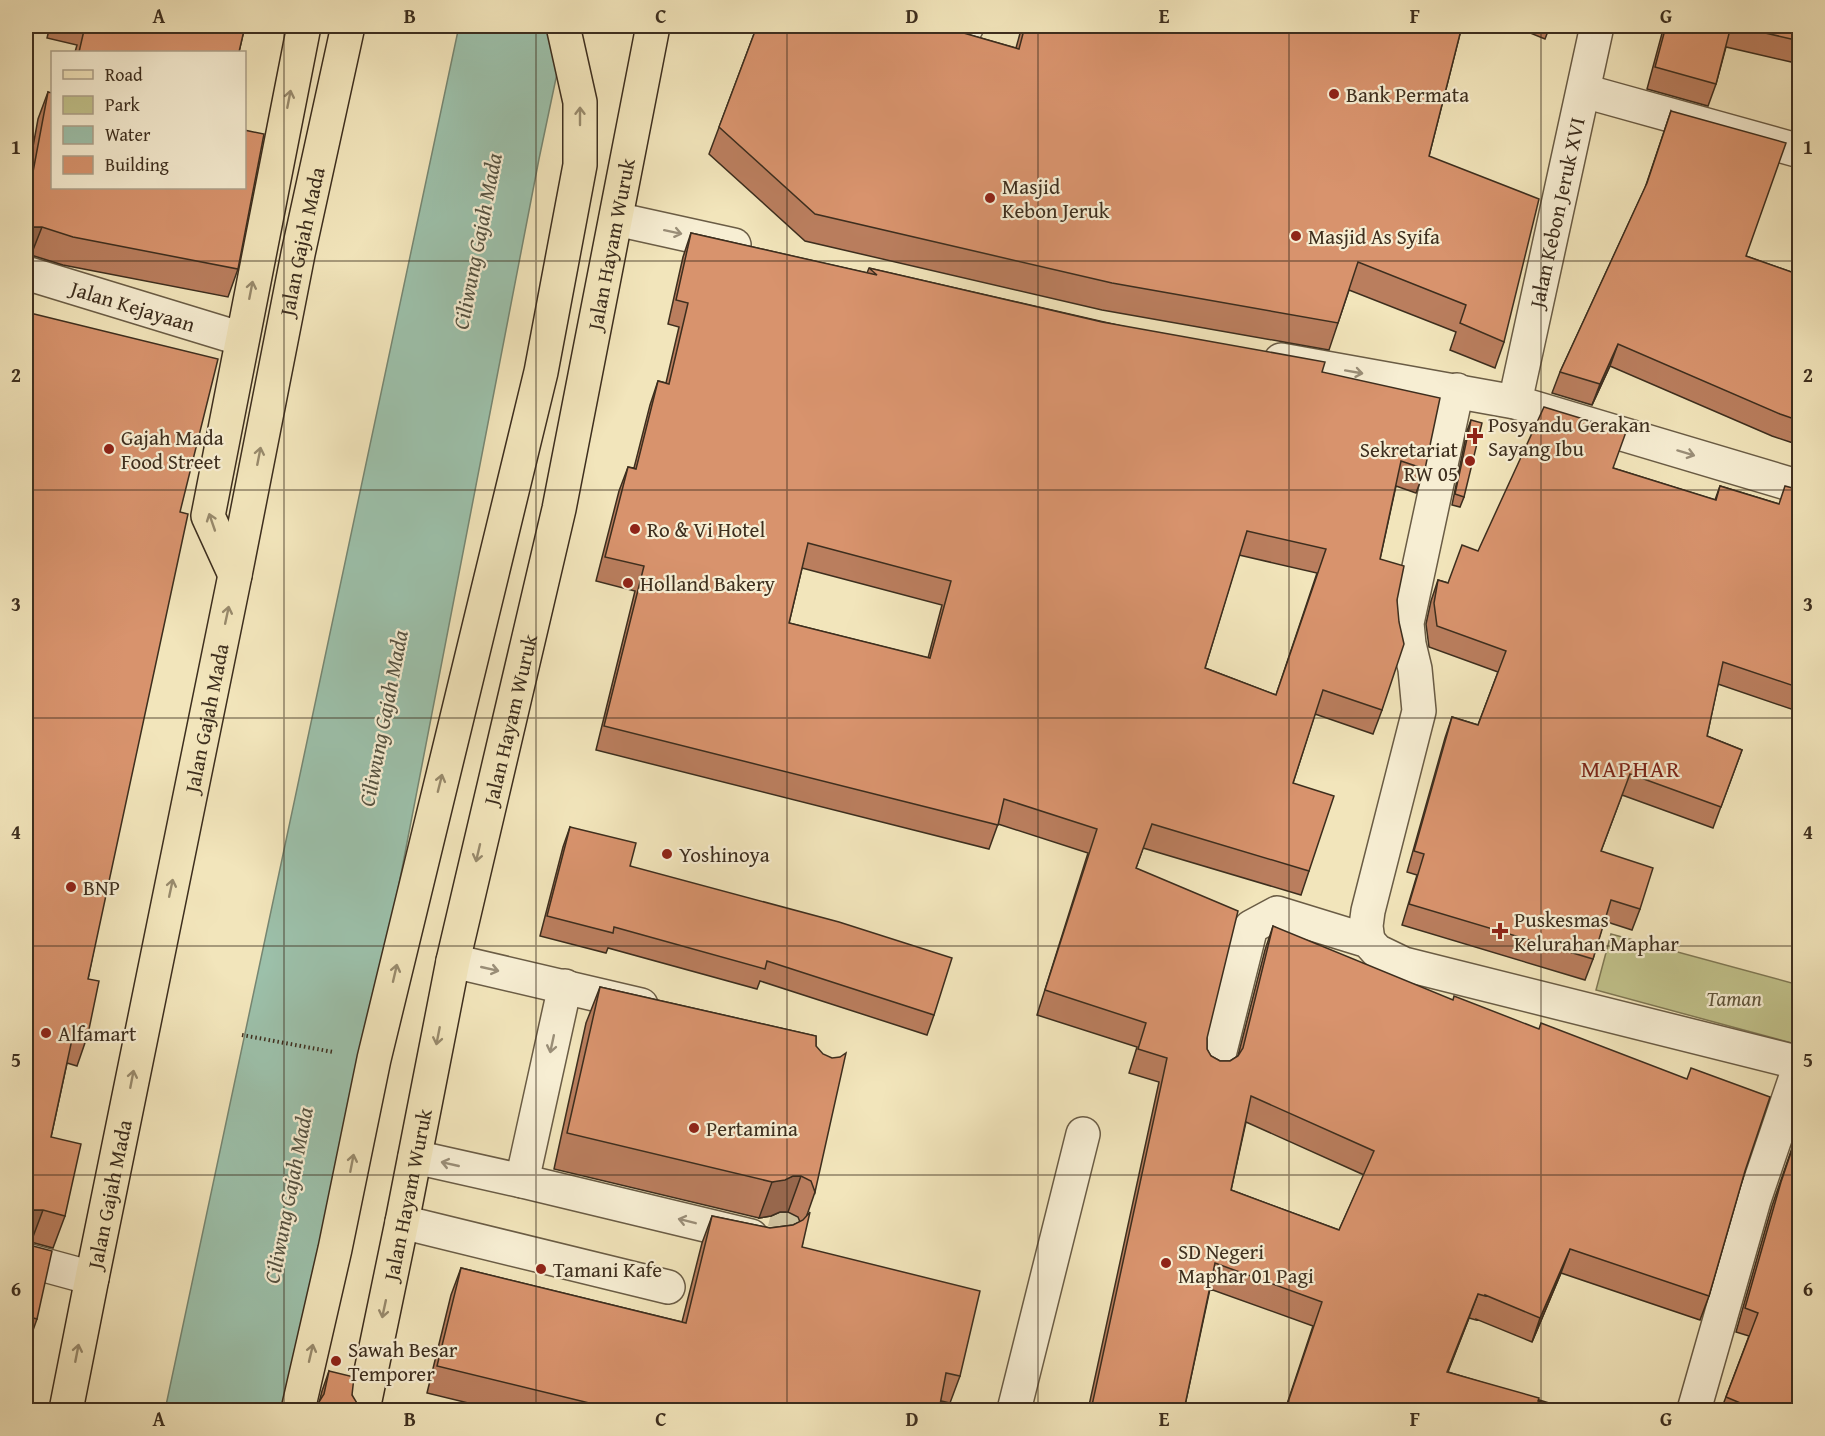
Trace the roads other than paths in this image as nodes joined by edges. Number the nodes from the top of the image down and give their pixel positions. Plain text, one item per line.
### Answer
1 (304, 26) edge
2 (348, 26) edge
3 (563, 26) edge
4 (629, 26) edge
5 (653, 26) edge
6 (926, 26) edge
7 (967, 26) edge
8 (1598, 26) edge
9 (1584, 91) junction
10 (1800, 151) edge
11 (616, 219) junction
12 (768, 252) edge
13 (26, 273) edge
14 (242, 339) junction
15 (1249, 354) edge
16 (1457, 390) junction
17 (1515, 402) junction
18 (1800, 487) edge
19 (235, 575) junction
20 (540, 592) junction
21 (1368, 941) junction
22 (453, 961) junction
23 (565, 986) junction
24 (667, 1011) edge
25 (1800, 1064) edge
26 (1216, 1067) edge
27 (1083, 1134) dead end
28 (415, 1157) junction
29 (522, 1181) junction
30 (402, 1222) junction
31 (780, 1234) edge
32 (26, 1260) edge
33 (92, 1278) junction
34 (668, 1287) dead end
35 (66, 1410) edge
36 (298, 1410) edge
37 (363, 1410) edge
38 (1014, 1410) edge
39 (1694, 1410) edge

14 -> 1 main road
19 -> 2 main road, Jalan Gajah Mada
36 -> 3 main road, Jalan Hayam Wuruk
4 - 20 main road
5 - 11 main road, Jalan Hayam Wuruk
6 - 7 street
8 - 9 street, Jalan Kebon Jeruk XVI
9 - 10 street
9 - 17 street, Jalan Kebon Jeruk XVI
11 -> 12 street
11 - 20 main road, Jalan Hayam Wuruk
13 - 14 street, Jalan Kejayaan
19 -> 14 main road
15 -> 16 street
16 - 17 street
16 - 21 street
17 -> 18 street
33 -> 19 main road, Jalan Gajah Mada
20 -> 22 main road, Jalan Hayam Wuruk
21 - 25 street
21 - 26 street
22 -> 23 street
22 -> 28 main road, Jalan Hayam Wuruk
23 - 24 street
23 -> 29 street
25 - 39 street
27 - 38 street
29 -> 28 street
28 - 30 main road, Jalan Hayam Wuruk
31 -> 29 street
30 - 34 street
30 -> 37 main road, Jalan Hayam Wuruk
32 - 33 street
35 -> 33 main road, Jalan Gajah Mada

